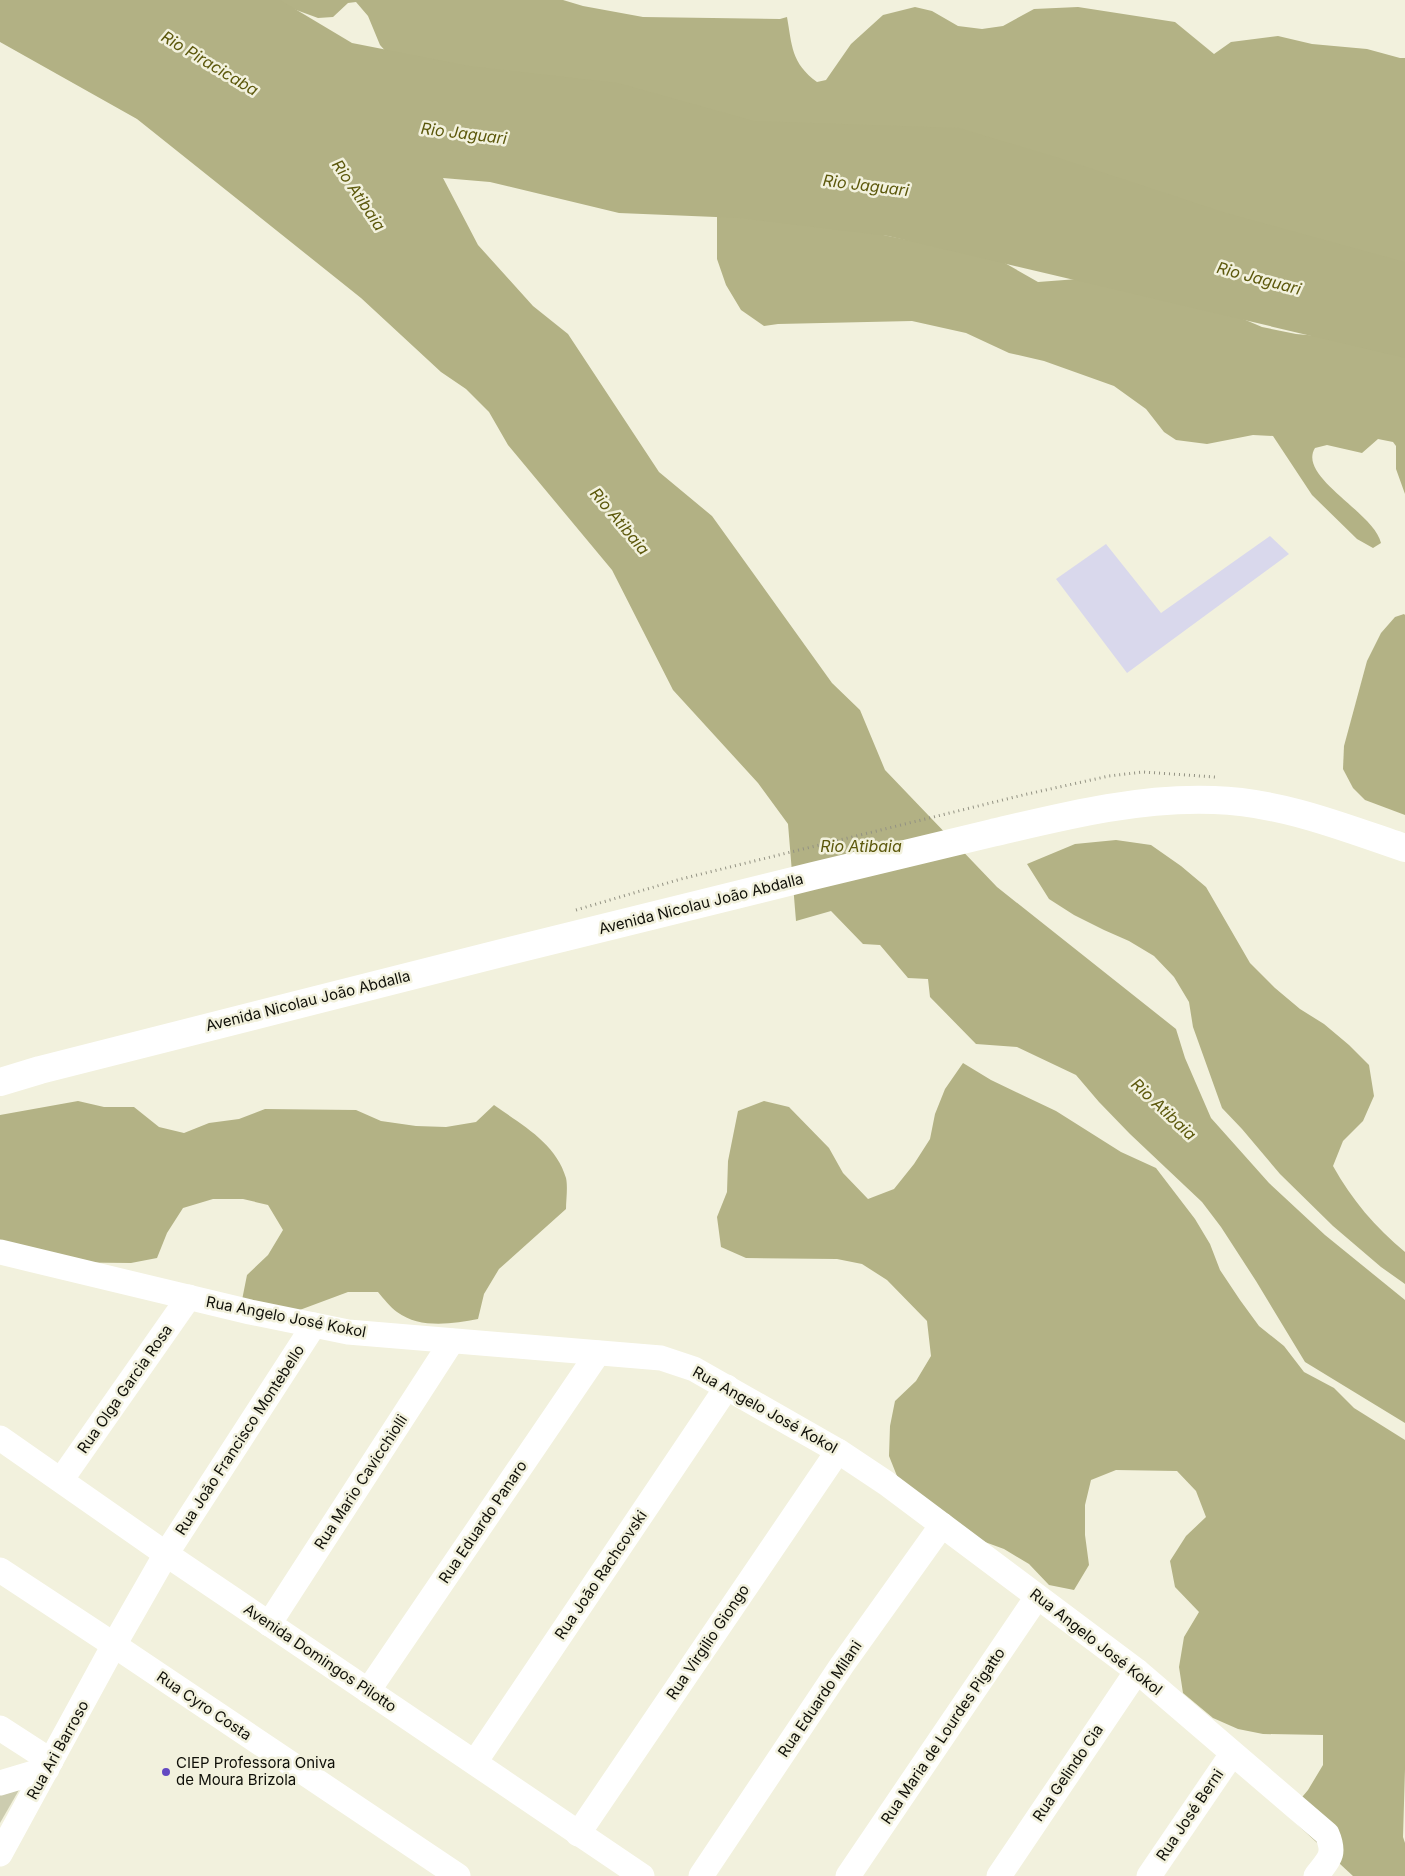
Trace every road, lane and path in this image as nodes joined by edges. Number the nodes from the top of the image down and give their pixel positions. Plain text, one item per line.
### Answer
1 (1023, 795) dead end
2 (1405, 848) edge
3 (681, 879) dead end
4 (0, 1082) edge
5 (0, 1252) edge
6 (189, 1297) junction
7 (314, 1325) junction
8 (452, 1340) junction
9 (598, 1353) junction
10 (727, 1387) junction
11 (0, 1438) edge
12 (838, 1451) junction
13 (61, 1480) junction
14 (942, 1525) junction
15 (166, 1554) junction
16 (0, 1570) edge
17 (1037, 1596) junction
18 (270, 1624) junction
19 (114, 1645) junction
20 (1137, 1671) junction
21 (368, 1691) junction
22 (0, 1728) edge
23 (1232, 1754) junction
24 (475, 1762) junction
25 (49, 1765) junction
26 (0, 1782) edge
27 (578, 1834) junction
28 (0, 1854) edge
29 (458, 1876) edge
30 (642, 1876) edge
31 (701, 1876) edge
32 (848, 1876) edge
33 (999, 1876) edge
34 (1149, 1876) edge
35 (1316, 1876) edge

1 - 3 path
2 - 4 main road, Avenida Nicolau João Abdalla
5 - 6 street, Rua Angelo José Kokol
6 - 7 street, Rua Angelo José Kokol
6 - 13 street, Rua Olga Garcia Rosa
7 - 8 street, Rua Angelo José Kokol
7 - 15 street, Rua João Francisco Montebello
8 - 9 street, Rua Angelo José Kokol
8 - 18 street, Rua Mario Cavicchiolli
9 - 10 street, Rua Angelo José Kokol
9 - 21 street, Rua Eduardo Panaro
10 - 12 street, Rua Angelo José Kokol
10 - 24 street, Rua João Rachcovski
11 - 13 street, Avenida Domingos Pilotto
12 - 14 street, Rua Angelo José Kokol
12 - 27 street, Rua Virgilio Giongo
13 - 15 street, Avenida Domingos Pilotto
14 - 17 street, Rua Angelo José Kokol
14 - 31 street, Rua Eduardo Milani
15 - 18 street, Avenida Domingos Pilotto
15 - 19 street, Rua João Francisco Montebello
16 - 19 street, Rua Cyro Costa
17 - 20 street, Rua Angelo José Kokol
17 - 32 street, Rua Maria de Lourdes Pigatto
18 - 21 street, Avenida Domingos Pilotto
19 - 25 street, Rua Ari Barroso
19 - 29 street, Rua Cyro Costa
20 - 23 street, Rua Angelo José Kokol
20 - 33 street, Rua Gelindo Cia
21 - 24 street, Avenida Domingos Pilotto
22 - 25 street
23 - 34 street, Rua José Berni
23 - 35 street, Rua Angelo José Kokol
24 - 27 street, Avenida Domingos Pilotto
25 - 26 street
25 - 28 street, Rua Ari Barroso
27 - 30 street, Avenida Domingos Pilotto

